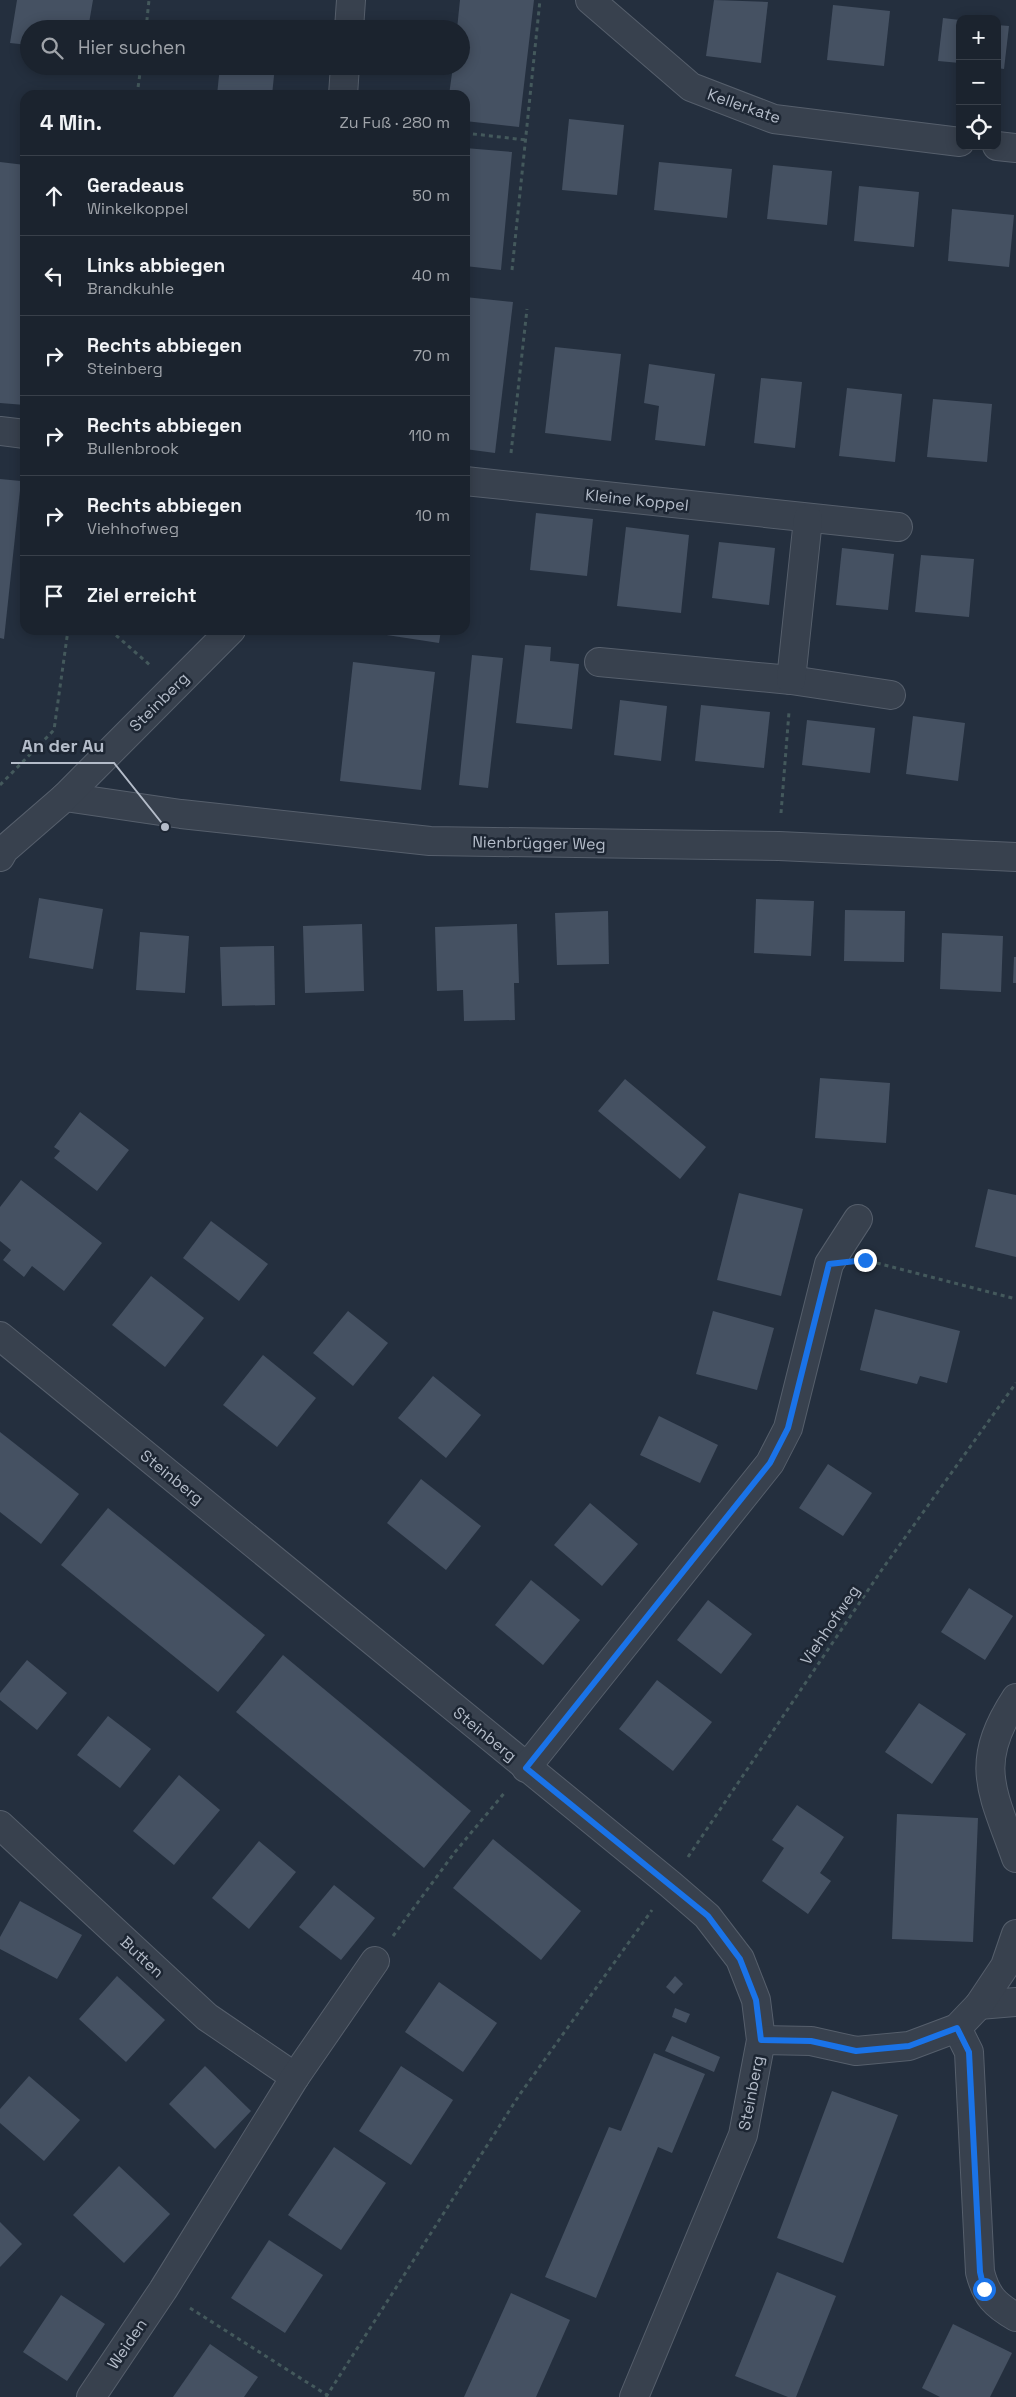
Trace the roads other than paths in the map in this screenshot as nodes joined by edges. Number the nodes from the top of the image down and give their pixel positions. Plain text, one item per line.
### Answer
1 (351, 0) edge
2 (590, 0) edge
3 (350, 20) edge
4 (345, 75) edge
5 (344, 90) edge
6 (956, 142) edge
7 (1001, 146) edge
8 (1016, 148) edge
9 (0, 431) edge
10 (20, 433) edge
11 (470, 482) edge
12 (808, 519) junction
13 (898, 528) dead end
14 (226, 635) edge
15 (599, 662) dead end
16 (791, 680) junction
17 (891, 695) dead end
18 (65, 797) junction
19 (0, 857) edge
20 (1016, 857) edge
21 (858, 1220) dead end
22 (0, 1336) edge
23 (1016, 1698) edge
24 (526, 1768) junction
25 (0, 1825) edge
26 (1016, 1858) edge
27 (1016, 1934) edge
28 (376, 1961) road end
29 (1016, 2002) edge
30 (979, 2005) junction
31 (957, 2028) junction
32 (761, 2040) junction
33 (295, 2077) junction
34 (1016, 2317) edge
35 (91, 2397) edge
36 (634, 2397) edge

1 - 3 street
2 - 6 street, Kellerkate
4 - 5 street
7 - 8 street
9 - 10 street
11 - 12 street, Kleine Koppel
12 - 13 street, Kleine Koppel
12 - 16 street
14 - 18 street, Steinberg
15 - 16 street
16 - 17 street
18 - 19 street, Steinberg
18 - 20 street, Nienbrügger Weg
21 - 24 street
22 - 24 street, Steinberg
23 - 26 street
24 - 32 street, Steinberg
25 - 33 street, Butten
27 - 30 street
28 - 33 street
29 - 30 street
30 - 31 street
31 - 32 street
31 - 34 street
32 - 36 street, Steinberg
33 - 35 street, Weiden

